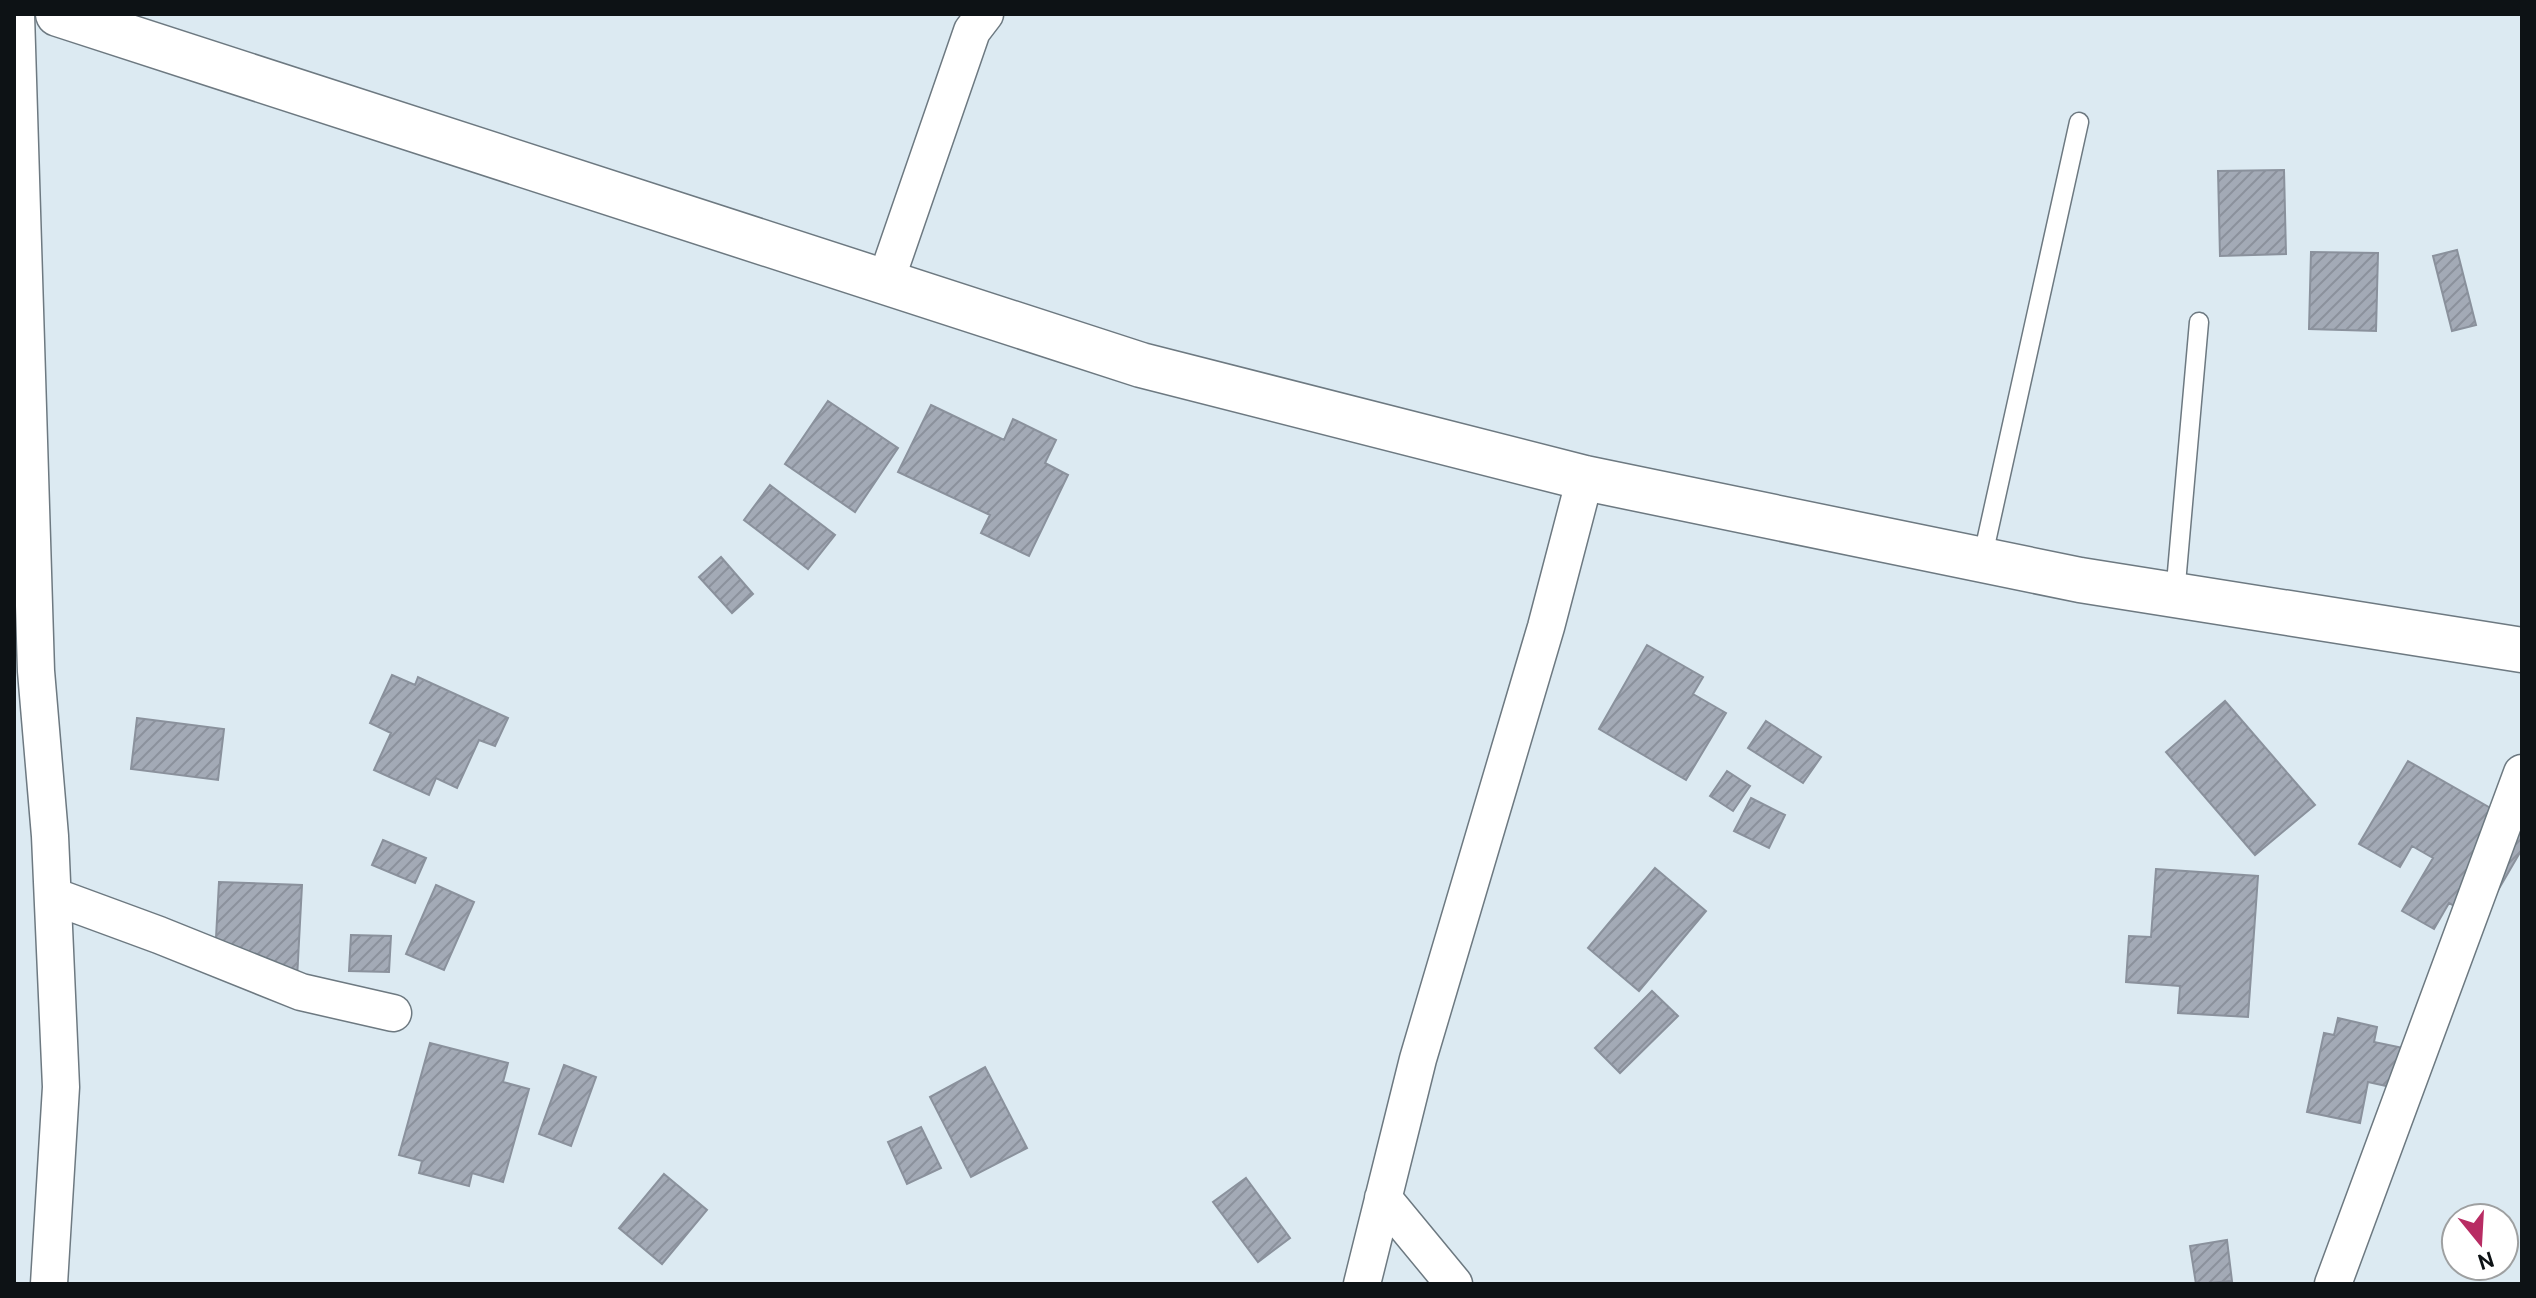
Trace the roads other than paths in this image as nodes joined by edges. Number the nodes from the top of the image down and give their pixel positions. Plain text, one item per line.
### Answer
1 (16, 14) edge
2 (58, 14) edge
3 (971, 20) edge
4 (2079, 122) dead end
5 (885, 283) junction
6 (2199, 322) dead end
7 (1585, 478) junction
8 (1982, 560) junction
9 (2175, 595) junction
10 (2522, 650) edge
11 (25, 676) edge
12 (2522, 773) edge
13 (53, 896) junction
14 (393, 1013) dead end
15 (1383, 1198) junction
16 (49, 1284) edge
17 (1362, 1284) edge
18 (1454, 1284) edge
19 (2333, 1284) edge

1 - 11 street
2 - 5 main road
3 - 5 street
4 - 8 lane
5 - 7 main road
6 - 9 lane
7 - 8 main road
7 - 15 street
8 - 9 main road
9 - 10 main road
11 - 13 street
12 - 19 street
13 - 14 street
13 - 16 street
15 - 17 street
15 - 18 street

